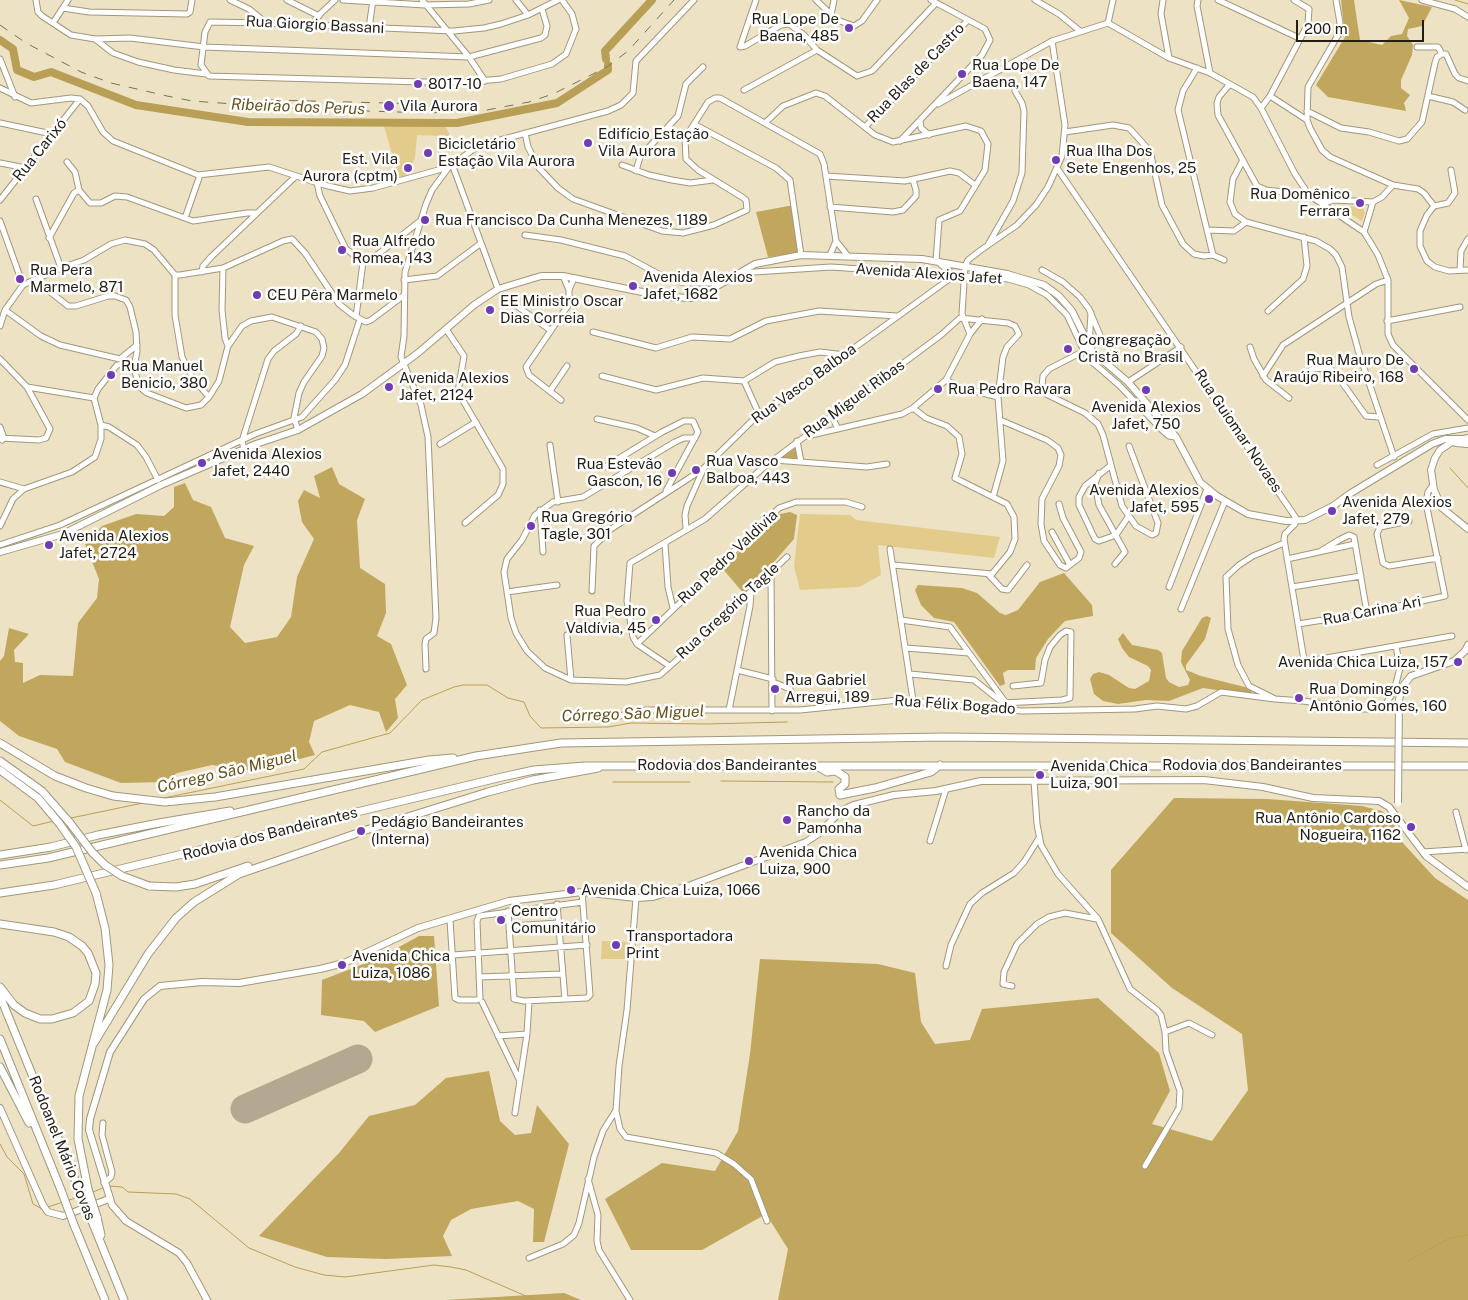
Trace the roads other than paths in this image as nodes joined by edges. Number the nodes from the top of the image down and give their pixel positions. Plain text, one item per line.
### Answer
1 (36, 0) edge
2 (68, 0) edge
3 (192, 0) edge
4 (230, 0) edge
5 (287, 0) edge
6 (335, 0) edge
7 (343, 0) edge
8 (422, 0) edge
9 (489, 0) edge
10 (516, 0) edge
11 (558, 0) edge
12 (562, 0) edge
13 (694, 0) edge
14 (756, 0) edge
15 (816, 0) edge
16 (834, 0) edge
17 (877, 0) edge
18 (1035, 0) edge
19 (1113, 0) edge
20 (1163, 0) edge
21 (1198, 0) edge
22 (1218, 0) edge
23 (1294, 0) edge
24 (1336, 0) edge
25 (1422, 0) edge
26 (373, 1) edge
27 (934, 1) edge
28 (425, 5) junction
29 (63, 8) junction
30 (542, 9) junction
31 (528, 15) junction
32 (831, 15) junction
33 (319, 16) junction
34 (1468, 18) edge
35 (968, 20) junction
36 (265, 22) junction
37 (53, 23) junction
38 (1108, 23) junction
39 (313, 25) junction
40 (369, 28) junction
41 (445, 31) junction
42 (1080, 32) junction
43 (1300, 38) junction
44 (95, 39) junction
45 (1052, 41) junction
46 (204, 47) junction
47 (1417, 47) dead end
48 (817, 50) junction
49 (1442, 54) junction
50 (469, 57) junction
51 (1169, 58) junction
52 (0, 59) edge
53 (703, 67) dead end
54 (1197, 68) junction
55 (1210, 73) junction
56 (206, 74) junction
57 (485, 81) junction
58 (1468, 81) edge
59 (1229, 85) junction
60 (0, 88) edge
61 (744, 90) dead end
62 (1015, 91) dead end
63 (1270, 96) junction
64 (1428, 96) junction
65 (15, 97) junction
66 (80, 99) junction
67 (934, 106) junction
68 (1261, 108) junction
69 (1465, 110) dead end
70 (1307, 111) junction
71 (1307, 120) junction
72 (920, 121) junction
73 (766, 122) junction
74 (0, 123) edge
75 (694, 124) junction
76 (865, 127) junction
77 (1066, 132) junction
78 (524, 133) junction
79 (52, 134) junction
80 (930, 135) junction
81 (900, 142) junction
82 (1243, 160) junction
83 (68, 162) dead end
84 (0, 163) edge
85 (622, 164) dead end
86 (451, 165) junction
87 (26, 168) junction
88 (1058, 168) junction
89 (1451, 170) dead end
90 (636, 171) junction
91 (200, 175) junction
92 (296, 176) junction
93 (826, 176) junction
94 (713, 180) junction
95 (913, 180) junction
96 (317, 183) junction
97 (975, 185) junction
98 (1393, 185) junction
99 (79, 190) junction
100 (1310, 195) junction
101 (36, 199) dead end
102 (0, 200) edge
103 (1373, 202) junction
104 (1324, 203) junction
105 (1434, 206) junction
106 (830, 208) junction
107 (257, 214) junction
108 (188, 220) junction
109 (0, 221) edge
110 (420, 221) junction
111 (1246, 222) junction
112 (1207, 230) junction
113 (1364, 232) junction
114 (525, 235) dead end
115 (1304, 237) junction
116 (49, 238) junction
117 (1468, 240) edge
118 (836, 241) junction
119 (480, 244) junction
120 (988, 245) junction
121 (801, 254) junction
122 (830, 255) junction
123 (1213, 255) junction
124 (848, 256) junction
125 (1224, 260) dead end
126 (936, 261) junction
127 (363, 262) junction
128 (964, 267) junction
129 (61, 268) junction
130 (223, 268) junction
131 (1042, 270) dead end
132 (1460, 270) junction
133 (1468, 270) edge
134 (202, 272) junction
135 (739, 273) junction
136 (175, 275) junction
137 (563, 276) junction
138 (952, 277) junction
139 (574, 278) junction
140 (963, 278) junction
141 (34, 280) junction
142 (404, 280) junction
143 (1388, 280) junction
144 (722, 283) junction
145 (23, 285) junction
146 (498, 289) junction
147 (569, 290) junction
148 (403, 296) junction
149 (1347, 303) junction
150 (517, 306) dead end
151 (1460, 307) dead end
152 (5, 310) junction
153 (1268, 311) dead end
154 (1091, 314) junction
155 (897, 316) junction
156 (358, 318) junction
157 (963, 318) junction
158 (982, 319) junction
159 (1387, 320) junction
160 (966, 324) junction
161 (0, 326) edge
162 (301, 326) junction
163 (952, 326) junction
164 (446, 328) junction
165 (550, 330) junction
166 (593, 332) dead end
167 (970, 334) junction
168 (1102, 340) dead end
169 (137, 344) junction
170 (228, 346) junction
171 (1181, 347) junction
172 (1250, 347) dead end
173 (1086, 349) junction
174 (845, 355) junction
175 (0, 359) edge
176 (120, 359) junction
177 (403, 364) junction
178 (117, 365) junction
179 (567, 366) dead end
180 (134, 368) junction
181 (602, 376) dead end
182 (1263, 376) junction
183 (946, 380) junction
184 (1300, 380) dead end
185 (744, 381) junction
186 (1128, 382) junction
187 (27, 387) junction
188 (550, 391) junction
189 (209, 397) junction
190 (998, 397) junction
191 (94, 398) junction
192 (1289, 398) dead end
193 (561, 400) dead end
194 (913, 408) junction
195 (759, 414) junction
196 (832, 417) junction
197 (1379, 417) junction
198 (597, 419) dead end
199 (294, 420) junction
200 (1000, 420) junction
201 (1468, 420) edge
202 (476, 422) junction
203 (102, 425) junction
204 (0, 427) edge
205 (1468, 428) edge
206 (838, 429) junction
207 (298, 430) junction
208 (655, 436) junction
209 (804, 436) junction
210 (1176, 437) junction
211 (695, 438) junction
212 (1465, 438) edge
213 (1, 439) edge
214 (242, 441) junction
215 (797, 441) junction
216 (1437, 442) junction
217 (1450, 443) junction
218 (440, 444) dead end
219 (1468, 444) edge
220 (550, 445) dead end
221 (1129, 446) dead end
222 (244, 449) junction
223 (1394, 457) junction
224 (774, 460) junction
225 (802, 462) junction
226 (887, 464) dead end
227 (1377, 465) dead end
228 (1110, 466) junction
229 (605, 467) dead end
230 (703, 469) junction
231 (1099, 473) junction
232 (0, 482) edge
233 (159, 482) junction
234 (1433, 485) junction
235 (24, 489) junction
236 (1208, 489) junction
237 (666, 491) junction
238 (993, 497) junction
239 (1225, 501) junction
240 (558, 502) junction
241 (1059, 504) dead end
242 (862, 506) dead end
243 (540, 510) junction
244 (1128, 517) junction
245 (1296, 521) junction
246 (1409, 522) dead end
247 (466, 523) dead end
248 (0, 526) edge
249 (686, 529) junction
250 (1468, 529) edge
251 (1052, 532) dead end
252 (1116, 535) junction
253 (1284, 543) junction
254 (665, 544) junction
255 (1355, 544) junction
256 (0, 545) edge
257 (890, 549) dead end
258 (1321, 551) junction
259 (0, 552) edge
260 (543, 552) dead end
261 (787, 556) dead end
262 (1287, 558) junction
263 (1438, 558) junction
264 (893, 564) junction
265 (1116, 564) dead end
266 (1070, 565) junction
267 (1027, 566) dead end
268 (771, 572) junction
269 (988, 574) junction
270 (1361, 576) junction
271 (557, 585) dead end
272 (1169, 587) dead end
273 (1292, 587) junction
274 (592, 591) dead end
275 (507, 592) junction
276 (751, 593) junction
277 (673, 608) junction
278 (1182, 609) dead end
279 (1367, 613) junction
280 (901, 620) junction
281 (1298, 624) junction
282 (567, 634) dead end
283 (1452, 636) dead end
284 (637, 644) junction
285 (1468, 645) edge
286 (1396, 646) junction
287 (906, 648) junction
288 (969, 653) junction
289 (668, 666) junction
290 (426, 669) dead end
291 (736, 670) junction
292 (910, 674) junction
293 (571, 680) junction
294 (773, 680) junction
295 (1013, 686) dead end
296 (790, 689) dead end
297 (1397, 692) junction
298 (1275, 699) junction
299 (913, 700) junction
300 (1004, 705) junction
301 (729, 710) junction
302 (772, 711) junction
303 (602, 717) dead end
304 (1468, 743) edge
305 (0, 744) edge
306 (476, 756) junction
307 (0, 760) edge
308 (940, 765) junction
309 (605, 766) junction
310 (817, 766) junction
311 (1468, 766) edge
312 (0, 770) edge
313 (1034, 781) junction
314 (946, 789) junction
315 (281, 803) junction
316 (1456, 812) dead end
317 (1396, 816) junction
318 (1468, 828) edge
319 (366, 830) dead end
320 (1461, 830) junction
321 (355, 834) dead end
322 (1039, 838) junction
323 (930, 841) dead end
324 (1467, 850) edge
325 (1423, 852) junction
326 (0, 855) edge
327 (0, 866) edge
328 (258, 866) junction
329 (1468, 887) edge
330 (582, 892) junction
331 (0, 893) edge
332 (636, 898) junction
333 (583, 902) junction
334 (557, 904) junction
335 (508, 911) junction
336 (1098, 919) junction
337 (450, 920) junction
338 (559, 923) junction
339 (0, 924) edge
340 (510, 926) junction
341 (587, 945) junction
342 (560, 948) junction
343 (510, 950) junction
344 (479, 953) junction
345 (453, 955) junction
346 (946, 966) dead end
347 (562, 974) junction
348 (513, 976) junction
349 (479, 977) junction
350 (1012, 986) dead end
351 (0, 987) edge
352 (0, 996) edge
353 (565, 999) junction
354 (529, 1001) junction
355 (482, 1002) dead end
356 (1165, 1032) junction
357 (527, 1034) junction
358 (1212, 1035) dead end
359 (498, 1036) junction
360 (0, 1039) edge
361 (94, 1043) junction
362 (0, 1067) edge
363 (519, 1080) junction
364 (0, 1108) edge
365 (616, 1110) junction
366 (515, 1113) dead end
367 (103, 1123) dead end
368 (1144, 1166) dead end
369 (588, 1178) junction
370 (104, 1183) junction
371 (60, 1188) junction
372 (108, 1199) junction
373 (94, 1218) junction
374 (767, 1221) dead end
375 (529, 1258) dead end
376 (105, 1300) edge
377 (124, 1300) edge
378 (207, 1300) edge
379 (630, 1300) edge

1 - 37 street
2 - 29 street
3 - 29 street
4 - 36 street
5 - 33 street
6 - 33 street
7 - 26 street
8 - 28 street
9 - 28 street
10 - 31 street
11 - 30 street, Rua Giorgio Bassani
12 - 57 street
13 - 78 street
14 - 48 street
15 - 32 street
16 - 32 street
17 - 32 street
18 - 42 street
19 - 38 street
20 - 51 street
21 - 55 street
22 - 43 street
23 - 43 street
24 - 70 street
25 - 34 street
26 - 28 street
26 - 40 street
27 - 35 street
27 - 48 street
28 - 41 street
29 - 37 street
30 - 31 street, Rua Giorgio Bassani
30 - 50 street
31 - 41 street, Rua Giorgio Bassani
33 - 39 street
35 - 67 street
35 - 76 street, Rua Blas de Castro
36 - 39 street, Rua Giorgio Bassani
36 - 46 street, Rua Giorgio Bassani
37 - 44 street
38 - 42 street
38 - 51 street
39 - 40 street, Rua Giorgio Bassani
40 - 41 street, Rua Giorgio Bassani
41 - 50 street
42 - 45 street
43 - 63 street
44 - 46 street
44 - 56 street
45 - 67 street
45 - 77 street
46 - 50 street
46 - 56 street
47 - 49 street
48 - 61 street
49 - 58 street
49 - 64 street
50 - 57 street
51 - 54 street
52 - 65 street
53 - 90 street
54 - 55 street
54 - 112 street
55 - 59 street
56 - 57 street
59 - 68 street
59 - 82 street
60 - 65 street
62 - 120 street
63 - 68 street
63 - 71 street
64 - 69 street
64 - 70 street
65 - 66 street
66 - 79 street, Rua Carixó
66 - 91 street
67 - 72 street
68 - 100 street
70 - 71 street
71 - 98 street
72 - 80 street
72 - 81 street
73 - 75 street
73 - 76 street
73 - 93 street
74 - 79 street
75 - 94 street
75 - 121 street
76 - 81 street
77 - 88 street
77 - 123 street
78 - 86 street
78 - 94 street
79 - 87 street, Rua Carixó
80 - 81 street
80 - 97 street
82 - 100 street
82 - 111 street
83 - 99 street
84 - 87 street
85 - 90 street
86 - 96 street
86 - 110 street
86 - 119 street
87 - 102 street, Rua Carixó
88 - 120 street
88 - 171 street, Rua Guiomar Novaes
89 - 105 street
90 - 94 street
91 - 92 street
91 - 108 street
92 - 96 street
92 - 107 street
93 - 95 street
93 - 106 street
95 - 97 street
95 - 106 street
96 - 127 street
97 - 126 street
98 - 103 street
98 - 105 street
99 - 108 street
99 - 116 street
100 - 104 street
101 - 116 street
103 - 104 street
103 - 113 street
104 - 113 street
105 - 132 street
106 - 118 street
107 - 108 street
107 - 134 street
109 - 145 street
110 - 127 street
110 - 142 street
111 - 112 street
111 - 115 street
112 - 123 street
113 - 143 street
114 - 144 street
115 - 149 street
115 - 153 street
116 - 129 street
117 - 132 street
118 - 122 street
118 - 124 street
119 - 142 street
119 - 146 street
120 - 128 street
121 - 122 main road, Avenida Alexios Jafet
121 - 135 main road, Avenida Alexios Jafet
122 - 124 main road, Avenida Alexios Jafet
123 - 125 street
124 - 126 main road, Avenida Alexios Jafet
126 - 128 main road, Avenida Alexios Jafet
126 - 138 main road
127 - 156 street, Avenida Alexios Jafet
128 - 140 street
128 - 173 main road, Avenida Alexios Jafet
129 - 136 street
129 - 141 street
130 - 134 street
130 - 156 street
130 - 170 street
131 - 154 street
132 - 133 street
134 - 136 street
135 - 138 street, Avenida Alexios Jafet
135 - 144 main road, Avenida Alexios Jafet
136 - 189 street
137 - 139 main road, Avenida Alexios Jafet
137 - 146 main road, Avenida Alexios Jafet
137 - 147 street
138 - 140 street, Avenida Alexios Jafet
138 - 155 street, Rua Vasco Balboa
139 - 144 main road, Avenida Alexios Jafet
139 - 147 street
140 - 157 street
140 - 173 street, Avenida Alexios Jafet
141 - 145 street
141 - 169 street
142 - 148 street
143 - 149 street
143 - 159 street
145 - 152 street
146 - 164 main road, Avenida Alexios Jafet
147 - 165 street
148 - 156 street
148 - 177 street
149 - 182 street
149 - 197 street
150 - 165 street
151 - 159 street
152 - 161 street
152 - 176 street
154 - 168 street
154 - 173 street
155 - 166 street
155 - 174 street, Rua Vasco Balboa
156 - 199 street, Avenida Alexios Jafet
157 - 158 street
157 - 160 street
157 - 163 street, Rua Miguel Ribas
158 - 167 street
158 - 190 street
159 - 201 street
160 - 163 street, Rua Miguel Ribas
160 - 167 street
162 - 170 street
162 - 199 street
162 - 214 street
163 - 196 street, Rua Miguel Ribas
164 - 177 main road, Avenida Alexios Jafet
164 - 202 street
165 - 188 street
167 - 183 street
169 - 176 street
169 - 180 street
170 - 189 street
171 - 186 street
171 - 245 street, Rua Guiomar Novaes
172 - 182 street
173 - 186 main road, Avenida Alexios Jafet
173 - 210 street, Avenida Alexios Jafet
173 - 228 street
174 - 185 street
174 - 195 street, Rua Vasco Balboa
175 - 187 street
176 - 178 street
177 - 207 main road, Avenida Alexios Jafet
177 - 290 street
178 - 180 street
178 - 191 street
179 - 188 street
180 - 189 street
181 - 185 street
182 - 192 street
183 - 190 street
183 - 194 street
184 - 197 street
185 - 195 street
186 - 210 main road, Avenida Alexios Jafet
187 - 191 street
187 - 213 street
188 - 193 street
190 - 200 street
191 - 203 street
194 - 206 street
194 - 238 street
195 - 230 street, Rua Vasco Balboa
196 - 206 street
196 - 209 street, Rua Miguel Ribas
197 - 223 street
198 - 208 street
199 - 207 street
199 - 214 street, Avenida Alexios Jafet
200 - 238 street
200 - 266 street
202 - 218 street
202 - 247 street
203 - 233 street
203 - 235 street
204 - 213 street
205 - 223 street
206 - 209 street
207 - 222 main road, Avenida Alexios Jafet
208 - 211 street
208 - 229 street
209 - 215 street, Rua Miguel Ribas
210 - 236 main road, Avenida Alexios Jafet
211 - 237 street
211 - 240 street
212 - 216 main road, Avenida Alexios Jafet
212 - 217 main road
214 - 222 street
214 - 233 street, Avenida Alexios Jafet
215 - 224 street, Rua Miguel Ribas
215 - 225 street
216 - 217 main road
216 - 245 main road, Avenida Alexios Jafet
217 - 219 main road
217 - 234 main road
220 - 240 street
221 - 244 street
222 - 233 main road, Avenida Alexios Jafet
223 - 227 street
224 - 225 street
224 - 249 street, Rua Miguel Ribas
225 - 226 street
228 - 231 street
228 - 244 street
230 - 237 street, Rua Vasco Balboa
230 - 249 street
231 - 252 street
231 - 252 street
232 - 235 street
233 - 256 street, Avenida Alexios Jafet
233 - 259 main road, Avenida Alexios Jafet
234 - 250 main road
234 - 263 street
235 - 248 street
236 - 239 main road, Avenida Alexios Jafet
236 - 272 street
237 - 274 street, Rua Vasco Balboa
238 - 269 street
239 - 245 main road, Avenida Alexios Jafet
239 - 278 street
240 - 243 street
241 - 266 street
242 - 277 street, Rua Pedro Valdivia
243 - 260 street
243 - 275 street
244 - 252 street
245 - 253 street
246 - 263 street
249 - 254 street, Rua Miguel Ribas
251 - 266 street
252 - 265 street
253 - 262 street
253 - 298 street
254 - 277 street
254 - 284 street, Rua Miguel Ribas
255 - 258 street
255 - 258 street
255 - 270 street
257 - 264 street
258 - 262 street
261 - 268 street, Rua Gregório Tagle
262 - 273 street
263 - 279 street, Rua Carina Ari
264 - 269 street
264 - 280 street
267 - 269 street
268 - 276 street, Rua Gregório Tagle
268 - 294 street
270 - 273 street
270 - 279 street
271 - 275 street
273 - 281 street
275 - 293 street
276 - 289 street, Rua Gregório Tagle
276 - 291 street
277 - 284 street, Rua Pedro Valdivia
279 - 281 street, Rua Carina Ari
280 - 287 street
280 - 288 street
281 - 286 street
282 - 293 street
283 - 286 street
284 - 289 street
285 - 297 main road
286 - 297 street
287 - 288 street
287 - 292 street
288 - 300 street
289 - 293 street, Rua Gregório Tagle
291 - 294 street
291 - 301 street
292 - 299 street
292 - 300 street
294 - 296 street
294 - 302 street
295 - 300 street
297 - 298 street, Rua Félix Bogado
297 - 317 main road, bridge
298 - 300 street, Rua Félix Bogado
299 - 300 street, Rua Félix Bogado
299 - 302 street, Rua Félix Bogado
301 - 302 street, Rua Félix Bogado
301 - 303 street, Rua Félix Bogado
304 - 306 highway, Rodovia dos Bandeirantes
305 - 306 highway
306 - 315 highway, Rodovia dos Bandeirantes
307 - 328 highway, bridge
308 - 310 highway, Rodovia dos Bandeirantes
308 - 310 highway
308 - 311 highway, Rodovia dos Bandeirantes
309 - 310 highway, Rodovia dos Bandeirantes
309 - 319 highway
309 - 331 highway, Rodovia dos Bandeirantes
312 - 361 highway, bridge
313 - 314 main road
313 - 317 main road
313 - 322 street
314 - 323 street
314 - 332 main road
315 - 326 highway
315 - 327 highway, Rodovia dos Bandeirantes
316 - 320 street
317 - 325 main road
318 - 320 street
320 - 324 street
321 - 328 highway
322 - 336 street
322 - 346 street
324 - 325 street
325 - 329 main road
328 - 361 highway
330 - 332 main road
330 - 333 street
330 - 337 main road
332 - 365 street
333 - 334 street
333 - 341 street
334 - 335 street
334 - 338 street
335 - 340 street
335 - 344 street
336 - 350 street
336 - 356 street
337 - 345 street
337 - 370 main road
338 - 340 street
338 - 342 street
339 - 351 highway
340 - 343 street
341 - 342 street
341 - 353 street
342 - 343 street
342 - 347 street
343 - 344 street
343 - 348 street
344 - 345 street
344 - 349 street
345 - 349 street
347 - 348 street
347 - 353 street
348 - 349 street
348 - 354 street
352 - 373 highway, Rodoanel Mário Covas, bridge
353 - 354 street
354 - 357 street
355 - 359 street
356 - 358 street
356 - 368 street
357 - 359 street
357 - 363 street
359 - 363 street
360 - 371 highway, Rodoanel Mário Covas
361 - 373 highway, bridge
362 - 371 highway
363 - 366 street
364 - 372 main road
365 - 369 street
365 - 374 street
367 - 370 street
369 - 375 street
369 - 379 street
370 - 372 main road
371 - 376 highway, Rodoanel Mário Covas, bridge
372 - 378 main road
373 - 377 highway, Rodoanel Mário Covas

